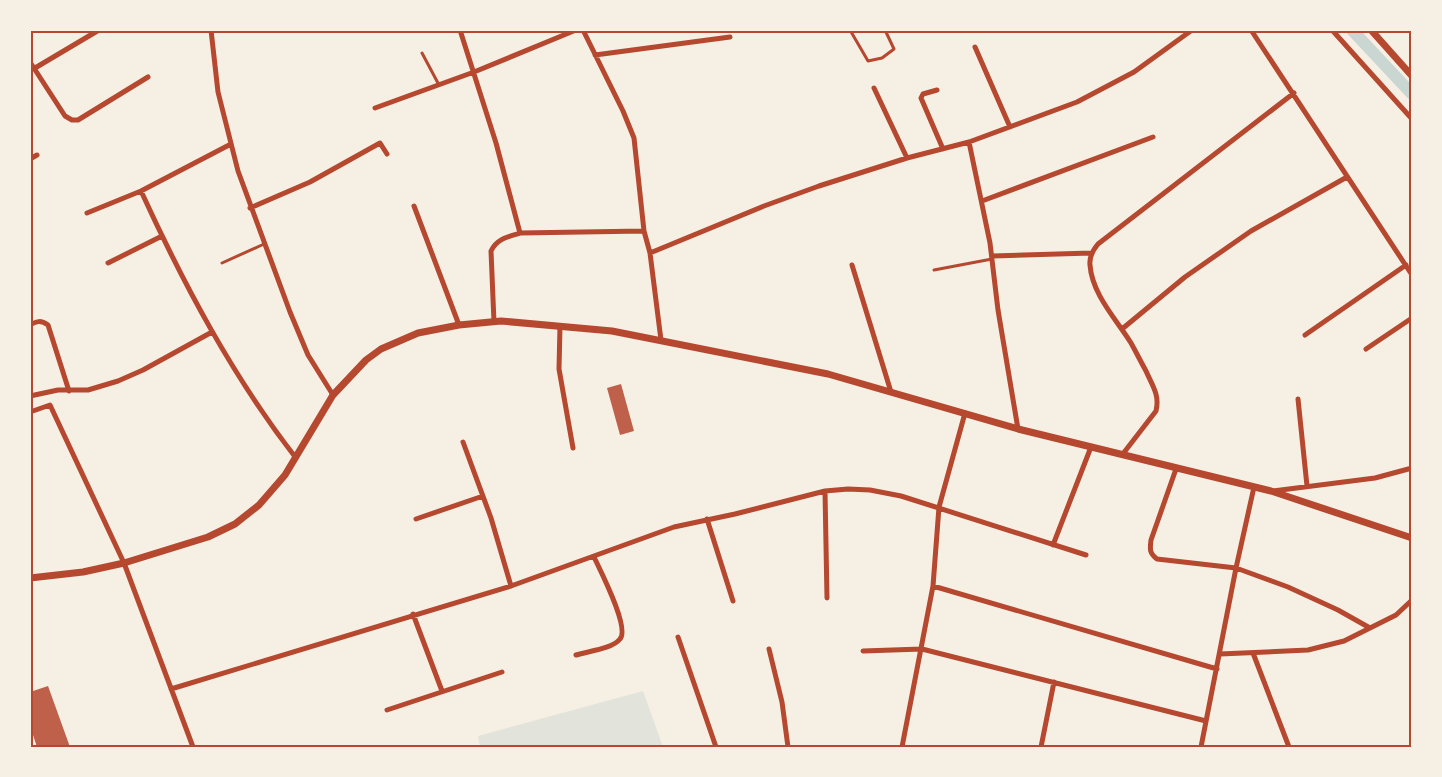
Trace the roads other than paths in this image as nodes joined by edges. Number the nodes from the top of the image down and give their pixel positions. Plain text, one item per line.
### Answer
1 (99, 30) edge
2 (211, 30) edge
3 (460, 30) edge
4 (576, 30) edge
5 (583, 30) edge
6 (850, 30) edge
7 (885, 30) edge
8 (1192, 30) edge
9 (1251, 30) edge
10 (1332, 30) edge
11 (1371, 30) edge
12 (730, 37) dead end
13 (975, 47) dead end
14 (422, 53) dead end
15 (595, 55) junction
16 (30, 62) edge
17 (35, 68) junction
18 (474, 72) junction
19 (1412, 76) edge
20 (148, 77) dead end
21 (439, 85) junction
22 (874, 88) dead end
23 (937, 90) dead end
24 (1294, 93) junction
25 (375, 108) dead end
26 (1412, 118) edge
27 (1010, 127) junction
28 (1153, 137) dead end
29 (969, 142) junction
30 (231, 144) junction
31 (943, 149) junction
32 (387, 154) dead end
33 (37, 155) dead end
34 (907, 158) junction
35 (30, 159) edge
36 (1347, 177) junction
37 (141, 191) junction
38 (982, 201) junction
39 (414, 206) dead end
40 (250, 208) junction
41 (87, 213) dead end
42 (644, 231) junction
43 (520, 233) junction
44 (162, 236) junction
45 (264, 244) junction
46 (650, 253) junction
47 (1092, 253) junction
48 (992, 258) junction
49 (108, 262) dead end
50 (222, 263) dead end
51 (852, 265) dead end
52 (1406, 265) junction
53 (933, 270) dead end
54 (1412, 275) edge
55 (1412, 318) edge
56 (494, 322) junction
57 (30, 325) edge
58 (459, 325) junction
59 (560, 326) junction
60 (1122, 329) junction
61 (212, 332) junction
62 (1305, 335) dead end
63 (661, 340) junction
64 (1366, 349) dead end
65 (69, 390) junction
66 (891, 392) junction
67 (333, 395) junction
68 (30, 396) edge
69 (1298, 399) dead end
70 (30, 412) edge
71 (965, 413) junction
72 (1018, 429) junction
73 (463, 442) dead end
74 (1091, 447) junction
75 (573, 448) dead end
76 (1122, 454) junction
77 (296, 458) junction
78 (1412, 468) edge
79 (1176, 469) junction
80 (1307, 486) junction
81 (1254, 487) junction
82 (825, 491) junction
83 (1271, 491) junction
84 (483, 496) junction
85 (939, 507) junction
86 (416, 519) dead end
87 (707, 519) junction
88 (1411, 536) edge
89 (1053, 544) junction
90 (1086, 555) dead end
91 (594, 557) junction
92 (124, 563) junction
93 (1236, 568) junction
94 (30, 578) edge
95 (511, 586) junction
96 (933, 586) junction
97 (827, 598) dead end
98 (1412, 600) edge
99 (733, 601) dead end
100 (413, 614) junction
101 (1370, 628) junction
102 (678, 637) dead end
103 (770, 649) dead end
104 (922, 649) junction
105 (863, 651) dead end
106 (1253, 653) junction
107 (1220, 654) junction
108 (576, 655) dead end
109 (1217, 669) junction
110 (502, 672) dead end
111 (1054, 682) junction
112 (171, 689) junction
113 (442, 691) junction
114 (387, 710) dead end
115 (1206, 721) junction
116 (193, 747) edge
117 (716, 747) edge
118 (788, 747) edge
119 (902, 747) edge
120 (1041, 747) edge
121 (1201, 747) edge
122 (1289, 747) edge

1 - 17 street
2 - 30 street
3 - 18 street
4 - 18 street
5 - 15 street
6 - 7 lane
8 - 27 street
9 - 24 street
10 - 26 street
11 - 19 street
12 - 15 street
13 - 27 street
14 - 21 lane
15 - 42 street
16 - 17 street
17 - 20 street
18 - 21 street
18 - 43 street
21 - 25 street
22 - 34 street
23 - 31 street
24 - 36 street
24 - 47 street
27 - 29 street
28 - 38 street
29 - 31 street
29 - 38 street
30 - 37 street
30 - 40 street
31 - 34 street
32 - 40 street
33 - 35 street
34 - 46 street
36 - 52 street
36 - 60 street
37 - 41 street
37 - 44 street
38 - 48 street
39 - 58 street
40 - 45 street
42 - 43 street
42 - 46 street
43 - 56 street
44 - 49 street
44 - 61 street
45 - 50 lane
45 - 67 street
46 - 63 street
47 - 48 street
47 - 60 street
48 - 53 lane
48 - 72 street
51 - 66 street
52 - 54 street
52 - 62 street
55 - 64 street
56 - 58 street
56 - 59 street
57 - 65 street
58 - 67 street
59 - 63 street
59 - 75 street
60 - 76 street
61 - 65 street
61 - 77 street
63 - 66 street
65 - 68 street
66 - 71 street
67 - 77 street
69 - 80 street
70 - 92 street
71 - 72 street
71 - 85 street
72 - 74 street
73 - 84 street
74 - 76 street
74 - 89 street
76 - 79 street
77 - 92 street
78 - 80 street
79 - 81 street
79 - 93 street
80 - 83 street
81 - 83 street
81 - 93 street
82 - 85 street
82 - 87 street
82 - 97 street
83 - 88 street
84 - 86 street
84 - 95 street
85 - 89 street
85 - 96 street
87 - 91 street
87 - 99 street
89 - 90 street
91 - 95 street
91 - 108 street
92 - 94 street
92 - 112 street
93 - 101 street
93 - 107 street
95 - 100 street
96 - 104 street
96 - 109 street
98 - 101 street
100 - 112 street
100 - 113 street
101 - 106 street
102 - 117 street
103 - 118 street
104 - 105 street
104 - 111 street
104 - 119 street
106 - 107 street
106 - 122 street
107 - 109 street
109 - 115 street
110 - 113 street
111 - 115 street
111 - 120 street
112 - 116 street
113 - 114 street
115 - 121 street

